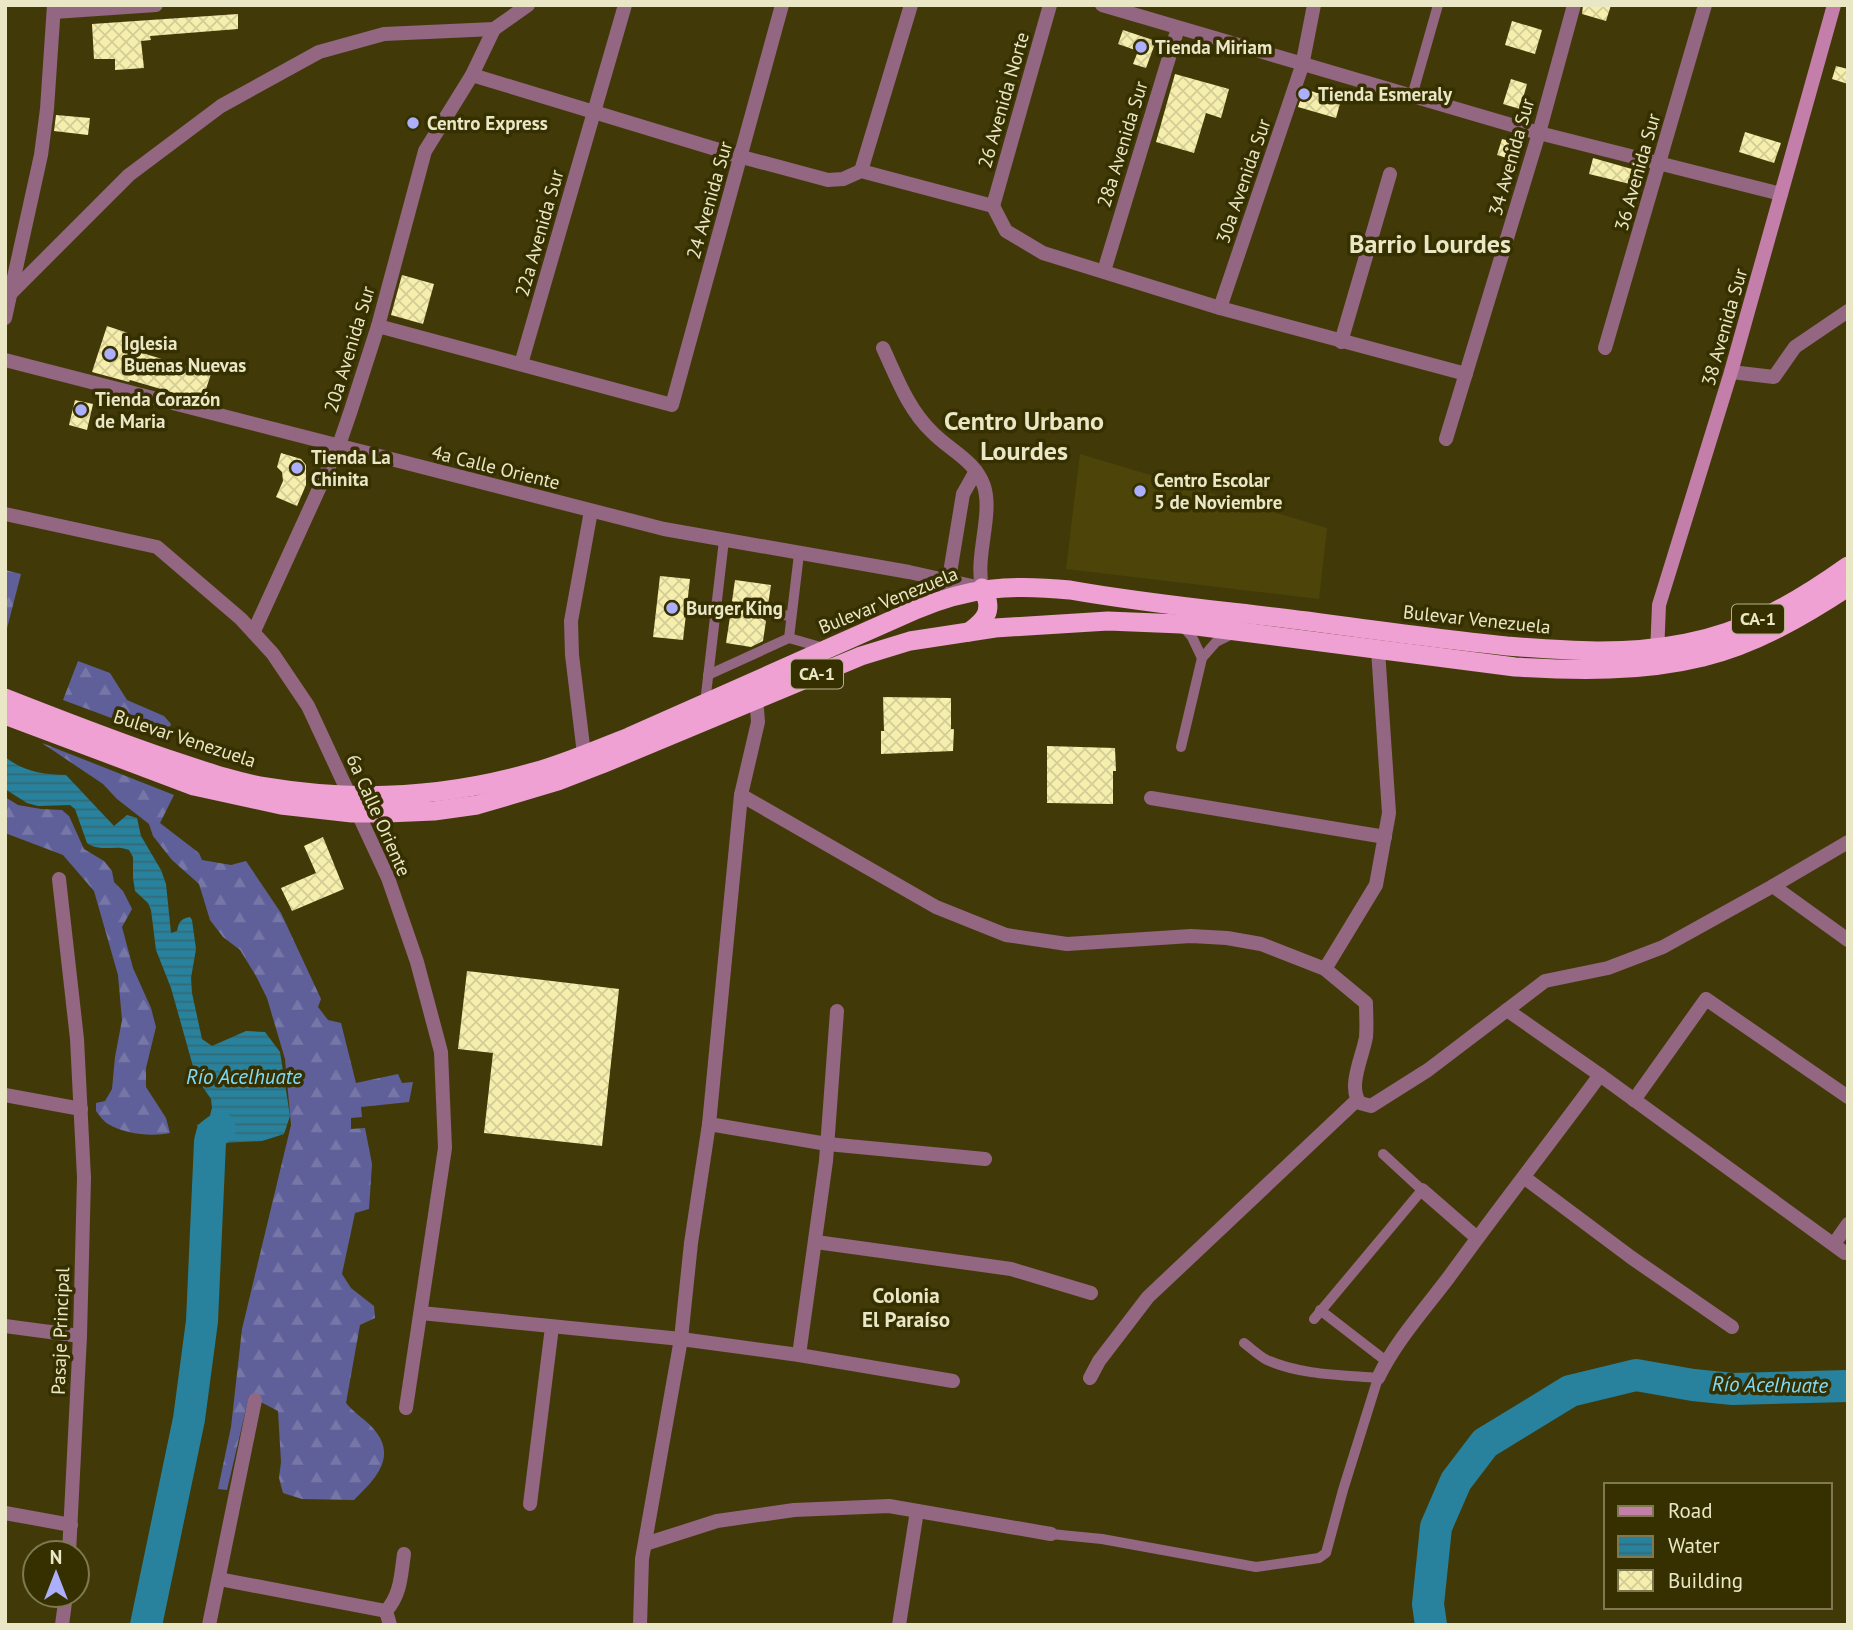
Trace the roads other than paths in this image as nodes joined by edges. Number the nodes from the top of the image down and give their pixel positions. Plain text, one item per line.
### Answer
1 (156, 5) edge
2 (528, 5) edge
3 (625, 5) edge
4 (782, 5) edge
5 (911, 5) edge
6 (1050, 5) edge
7 (1102, 5) edge
8 (1314, 5) edge
9 (1438, 5) edge
10 (1574, 5) edge
11 (1705, 5) edge
12 (1833, 5) edge
13 (1124, 8) edge
14 (54, 9) edge
15 (494, 29) junction
16 (1178, 29) junction
17 (1302, 65) junction
18 (472, 75) junction
19 (1412, 96) junction
20 (594, 113) junction
21 (1539, 133) junction
22 (742, 157) junction
23 (1660, 163) junction
24 (861, 171) junction
25 (1390, 174) dead end
26 (1781, 194) junction
27 (993, 206) junction
28 (1104, 271) junction
29 (12, 292) junction
30 (1220, 308) junction
31 (1848, 311) edge
32 (5, 318) edge
33 (378, 326) junction
34 (1341, 342) junction
35 (883, 348) dead end
36 (1605, 348) dead end
37 (5, 360) edge
38 (521, 364) junction
39 (1731, 372) junction
40 (1466, 374) junction
41 (1446, 439) dead end
42 (338, 445) junction
43 (976, 471) junction
44 (591, 511) junction
45 (5, 514) edge
46 (724, 540) junction
47 (799, 554) junction
48 (1848, 566) edge
49 (1848, 587) edge
50 (982, 588) junction
51 (947, 589) junction
52 (716, 607) junction
53 (731, 609) dead end
54 (767, 613) dead end
55 (791, 617) junction
56 (1181, 624) junction
57 (1239, 630) junction
58 (254, 631) junction
59 (968, 632) junction
60 (789, 638) junction
61 (827, 649) junction
62 (1378, 650) junction
63 (1657, 654) junction
64 (1706, 657) junction
65 (1202, 658) junction
66 (1610, 669) junction
67 (708, 674) junction
68 (5, 698) edge
69 (754, 701) junction
70 (705, 703) junction
71 (5, 715) edge
72 (1181, 747) dead end
73 (584, 754) junction
74 (741, 795) junction
75 (1151, 798) dead end
76 (1385, 837) junction
77 (1848, 842) edge
78 (59, 879) dead end
79 (1773, 886) junction
80 (1848, 940) edge
81 (1325, 969) junction
82 (1507, 1010) junction
83 (837, 1011) dead end
84 (1600, 1075) junction
85 (5, 1095) edge
86 (1848, 1097) edge
87 (1357, 1100) junction
88 (1634, 1100) junction
89 (81, 1109) junction
90 (709, 1124) junction
91 (827, 1144) junction
92 (1383, 1154) dead end
93 (985, 1159) dead end
94 (1525, 1178) junction
95 (1422, 1190) junction
96 (1848, 1224) edge
97 (1476, 1237) junction
98 (816, 1242) junction
99 (1834, 1244) junction
100 (1845, 1254) dead end
101 (1091, 1293) dead end
102 (421, 1313) junction
103 (5, 1326) edge
104 (552, 1327) junction
105 (1732, 1327) dead end
106 (80, 1336) junction
107 (681, 1339) junction
108 (1244, 1343) dead end
109 (799, 1355) junction
110 (1386, 1362) junction
111 (1090, 1378) dead end
112 (1378, 1378) junction
113 (953, 1381) dead end
114 (255, 1400) dead end
115 (406, 1408) dead end
116 (530, 1504) dead end
117 (917, 1511) junction
118 (5, 1513) edge
119 (71, 1525) junction
120 (1051, 1534) joint
121 (70, 1539) edge
122 (645, 1544) junction
123 (404, 1554) dead end
124 (219, 1578) junction
125 (388, 1618) edge
126 (209, 1625) edge
127 (640, 1625) edge
128 (899, 1625) edge

1 - 14 street
2 - 15 street
3 - 20 street, 22a Avenida Sur
4 - 22 street, 24 Avenida Sur
5 - 24 street
6 - 27 street, 26 Avenida Norte
7 - 13 street
8 - 17 street, 30a Avenida Sur
9 - 19 lane
10 - 21 street, 34 Avenida Sur
11 - 23 street, 36 Avenida Sur
12 - 26 main road, 38 Avenida Sur
13 - 16 street
14 - 29 street
15 - 18 street, 20a Avenida Sur
15 - 29 street
16 - 17 street
16 - 28 street, 28a Avenida Sur
17 - 19 street
17 - 30 street, 30a Avenida Sur
18 - 20 street
18 - 33 street, 20a Avenida Sur
19 - 21 street
20 - 22 street
20 - 38 street, 22a Avenida Sur
21 - 23 street
21 - 40 street, 34 Avenida Sur
22 - 24 street
22 - 38 street, 24 Avenida Sur
23 - 26 street
23 - 36 street, 36 Avenida Sur
24 - 27 street
25 - 34 street
26 - 39 main road, 38 Avenida Sur
27 - 28 street
28 - 30 street
29 - 32 street
30 - 34 street
31 - 39 street
33 - 38 street
33 - 42 street, 20a Avenida Sur
34 - 40 street
35 - 43 street
37 - 42 street, 4a Calle Oriente
39 - 63 main road, 38 Avenida Sur
40 - 41 street, 34 Avenida Sur
42 - 44 street, 4a Calle Oriente
42 - 58 street, 20a Avenida Sur
43 - 50 street
43 - 51 street
44 - 46 street, 4a Calle Oriente
44 - 73 street
45 - 58 street, 6a Calle Oriente
46 - 47 street, 4a Calle Oriente
46 - 52 lane
47 - 51 street, 4a Calle Oriente
47 - 55 lane
48 - 63 highway, Bulevar Venezuela / CA-1
49 - 64 highway, Bulevar Venezuela / CA-1
50 - 51 highway, Bulevar Venezuela / CA-1
50 - 59 highway
50 - 63 highway, Bulevar Venezuela / CA-1
51 - 61 highway, Bulevar Venezuela / CA-1
52 - 53 lane
52 - 67 lane
54 - 55 lane
55 - 60 lane
56 - 57 highway, Bulevar Venezuela / CA-1
56 - 59 highway, Bulevar Venezuela / CA-1
56 - 65 lane
57 - 62 highway, Bulevar Venezuela / CA-1
57 - 65 lane
58 - 102 street, 6a Calle Oriente
59 - 69 highway, Bulevar Venezuela / CA-1
60 - 61 lane
60 - 67 lane
61 - 70 highway, Bulevar Venezuela / CA-1
62 - 66 highway, Bulevar Venezuela / CA-1
62 - 76 street
63 - 64 highway
63 - 66 highway
64 - 66 highway, Bulevar Venezuela / CA-1
65 - 72 lane
67 - 70 lane
68 - 73 highway, Bulevar Venezuela / CA-1
69 - 71 highway, Bulevar Venezuela / CA-1
69 - 74 street
70 - 73 highway, Bulevar Venezuela / CA-1
74 - 81 street
74 - 90 street
75 - 76 street
76 - 81 street
77 - 79 street
78 - 89 street, Pasaje Principal
79 - 80 street
79 - 82 street
81 - 87 street
82 - 84 street
82 - 87 street
83 - 91 street
84 - 88 street
84 - 94 street
85 - 89 street
86 - 88 street
87 - 111 street
88 - 99 street
89 - 106 street, Pasaje Principal
90 - 91 street
90 - 107 street
91 - 93 street
91 - 98 street
92 - 95 lane
94 - 97 street
94 - 105 street
95 - 97 street
95 - 110 lane
96 - 99 street
97 - 110 street
98 - 101 street
98 - 109 street
99 - 100 street
102 - 104 street
102 - 115 street, 6a Calle Oriente
103 - 106 street
104 - 107 street
104 - 116 street
106 - 119 street, Pasaje Principal
107 - 109 street
107 - 122 street
108 - 112 lane
109 - 113 street
110 - 112 street
112 - 120 lane
114 - 124 street
117 - 120 street
117 - 122 street
117 - 128 street
118 - 119 street
119 - 121 street, Pasaje Principal
122 - 127 street
123 - 125 street
124 - 125 street
124 - 126 street

